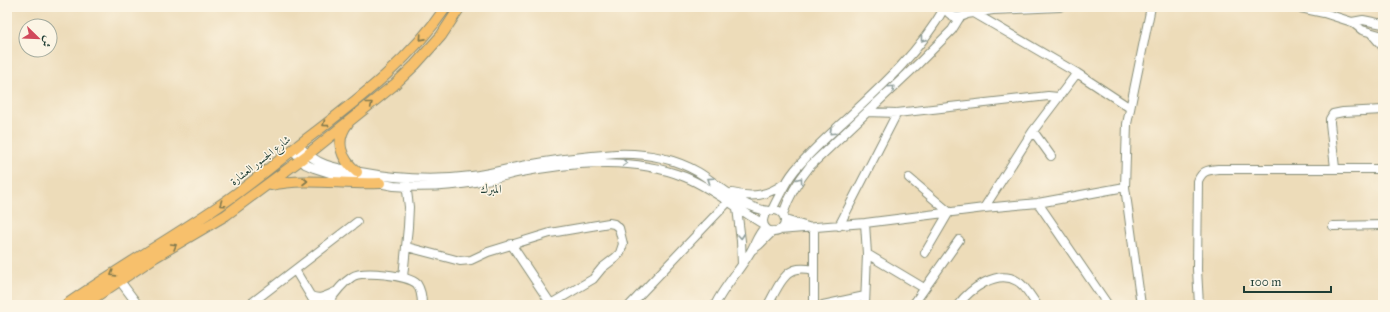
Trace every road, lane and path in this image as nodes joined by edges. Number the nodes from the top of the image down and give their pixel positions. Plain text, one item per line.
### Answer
1 (446, 7) edge
2 (460, 7) edge
3 (945, 7) edge
4 (1058, 7) edge
5 (1151, 7) edge
6 (1296, 7) edge
7 (1306, 8) edge
8 (968, 13) edge
9 (1352, 22) junction
10 (1383, 24) edge
11 (1370, 32) junction
12 (1383, 36) edge
13 (1383, 47) edge
14 (1077, 73) junction
15 (1058, 97) junction
16 (1130, 108) junction
17 (1383, 110) edge
18 (867, 112) junction
19 (897, 113) junction
20 (352, 118) junction
21 (1033, 131) junction
22 (295, 148) junction
23 (1052, 156) dead end
24 (304, 158) junction
25 (1335, 168) junction
26 (1383, 169) edge
27 (357, 172) junction
28 (909, 178) dead end
29 (406, 182) junction
30 (787, 182) junction
31 (380, 183) junction
32 (267, 186) junction
33 (1125, 187) junction
34 (727, 192) junction
35 (728, 202) junction
36 (1038, 203) junction
37 (737, 208) junction
38 (984, 208) junction
39 (770, 210) junction
40 (949, 212) junction
41 (784, 217) junction
42 (357, 222) dead end
43 (865, 223) junction
44 (1383, 224) edge
45 (764, 225) junction
46 (839, 226) junction
47 (1333, 226) dead end
48 (812, 228) junction
49 (776, 231) junction
50 (959, 240) dead end
51 (511, 244) junction
52 (407, 247) junction
53 (752, 250) junction
54 (925, 253) dead end
55 (867, 254) junction
56 (742, 264) junction
57 (295, 270) junction
58 (814, 270) junction
59 (403, 277) junction
60 (120, 281) junction
61 (924, 288) junction
62 (336, 291) junction
63 (311, 296) junction
64 (865, 296) junction
65 (550, 304) edge
66 (66, 305) edge
67 (83, 305) edge
68 (138, 305) edge
69 (249, 305) edge
70 (316, 305) edge
71 (327, 305) edge
72 (422, 305) edge
73 (630, 305) edge
74 (715, 305) edge
75 (768, 305) edge
76 (814, 305) edge
77 (823, 305) edge
78 (866, 305) edge
79 (913, 305) edge
80 (958, 305) edge
81 (1037, 305) edge
82 (1108, 305) edge
83 (1141, 305) edge
84 (1199, 305) edge

1 -> 22 main road, شارع الجسور العشارة
20 -> 2 main road
3 - 8 street
3 -> 30 street
4 - 8 street
5 - 16 street
6 - 7 street
7 - 9 street
8 - 14 street
18 -> 8 street
9 - 10 street
9 - 11 street
11 - 12 street
11 - 13 street
14 - 15 street
14 - 16 street
15 - 19 street
15 - 21 street
16 - 33 street
17 - 25 street
18 - 19 street
41 -> 18 street
19 - 46 street
20 - 24 main road
20 - 27 main road
21 - 23 street
21 - 38 street
22 - 24 street
22 -> 66 main road, شارع الجسور العشارة
24 - 27 street
24 - 31 street
24 - 32 main road
25 - 26 street
25 - 84 street
27 - 29 street
28 - 40 street
29 - 31 street
34 -> 29 street
29 -> 35 street
29 - 52 street
30 - 34 street
30 - 39 street
32 -> 31 main road
60 -> 32 main road
33 - 36 street
33 - 83 street
34 - 39 street
35 - 37 street
35 - 73 street
36 - 38 street
36 - 82 street
37 - 45 street
37 -> 56 street
38 - 40 street
39 - 41 street
39 - 45 street
40 - 43 street
40 - 54 street
41 - 48 street
41 - 49 street
42 - 57 street
43 - 46 street
43 - 55 street
44 - 47 street
45 - 49 street
45 - 53 street
46 - 48 street
48 - 49 street
48 - 58 street
49 - 53 street
50 - 61 street
51 - 52 street
51 - 65 street
51 - 65 street
52 - 59 street
53 - 56 street
55 - 61 street
55 - 64 street
56 - 74 street
57 - 63 street
57 - 69 street
58 - 75 street
58 - 76 street
59 - 62 street
59 - 72 street
60 - 67 main road
60 - 68 street
61 - 79 street
62 - 63 street
62 - 71 street
63 - 70 street
64 - 77 street
64 - 78 street
80 - 81 street

